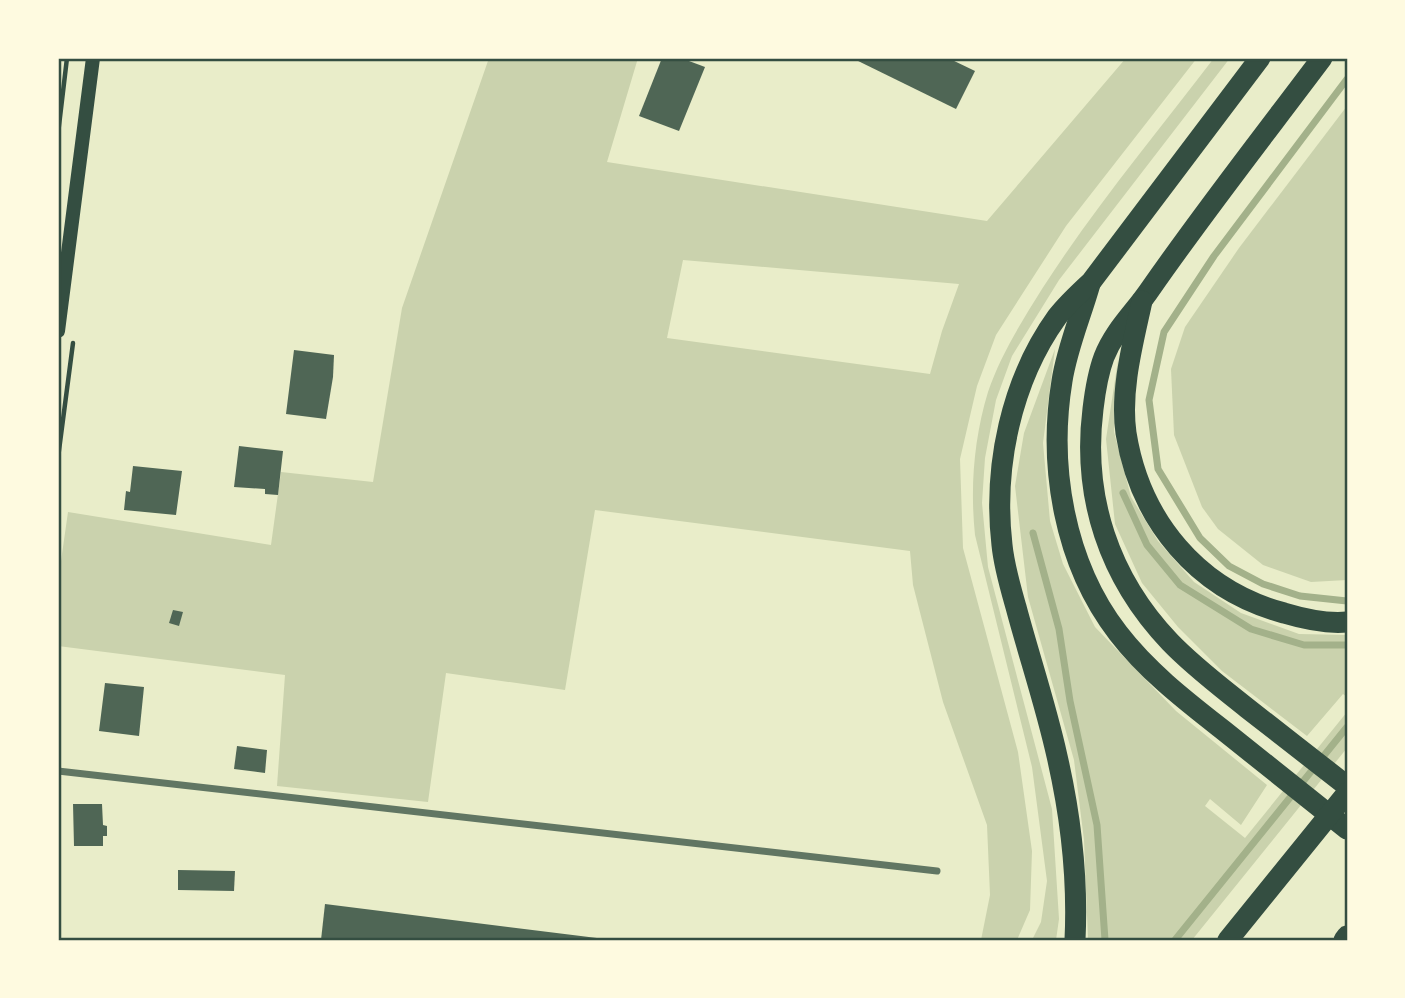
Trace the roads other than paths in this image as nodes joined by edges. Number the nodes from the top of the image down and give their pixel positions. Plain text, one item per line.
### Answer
1 (93, 58) edge
2 (1259, 58) edge
3 (1322, 58) edge
4 (1091, 282) junction
5 (1142, 301) junction
6 (58, 331) edge
7 (1347, 622) edge
8 (58, 771) edge
9 (1347, 786) edge
10 (1347, 793) edge
11 (1347, 829) edge
12 (937, 870) dead end
13 (1075, 940) edge
14 (1228, 940) edge

1 - 6 main road
2 - 4 highway
3 - 5 highway
4 - 11 highway
4 - 13 highway
5 - 7 highway
5 - 9 highway
8 - 12 street
10 - 14 highway

